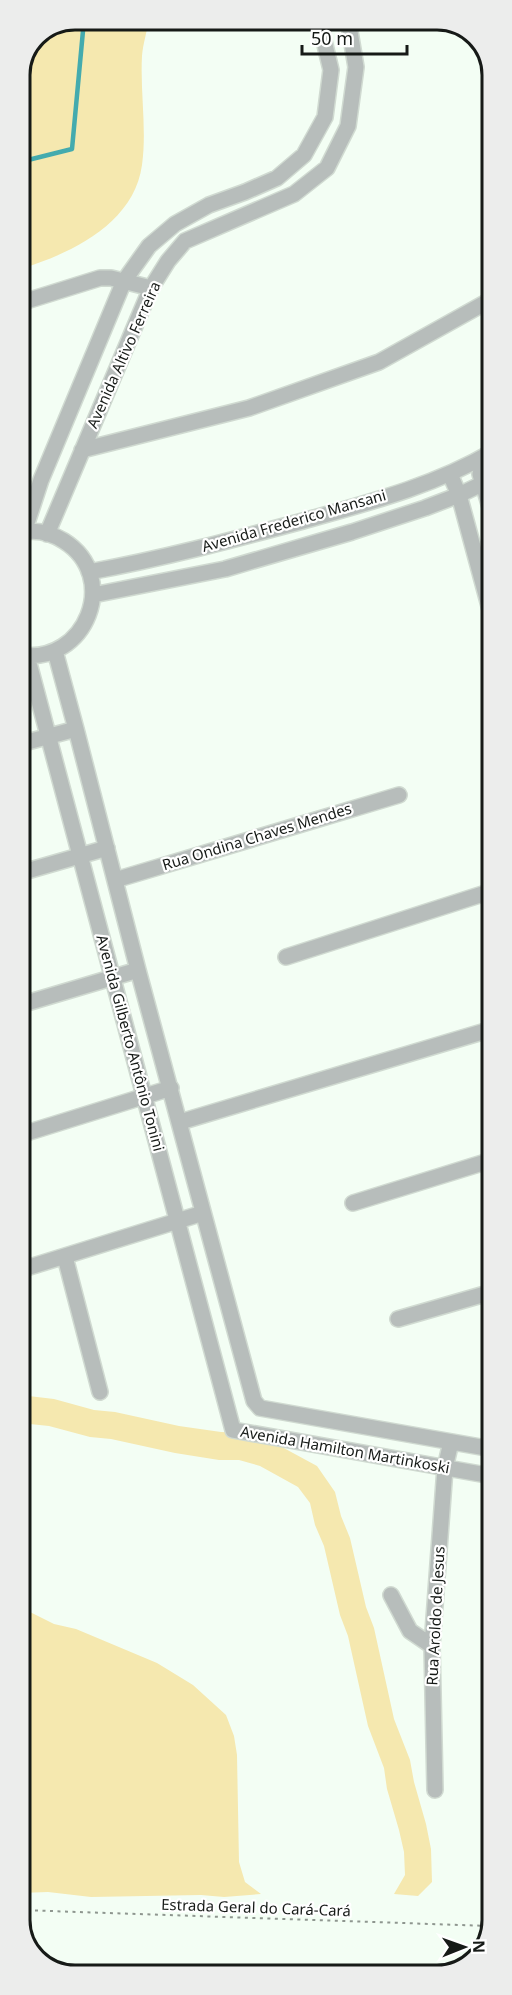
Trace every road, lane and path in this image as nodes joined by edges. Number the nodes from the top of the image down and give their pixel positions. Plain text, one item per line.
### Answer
1 (321, 30) edge
2 (350, 30) edge
3 (124, 281) junction
4 (151, 288) junction
5 (30, 300) edge
6 (482, 305) edge
7 (82, 450) junction
8 (482, 457) edge
9 (475, 461) junction
10 (482, 473) edge
11 (450, 474) junction
12 (482, 484) edge
13 (459, 495) junction
14 (30, 510) edge
15 (30, 533) edge
16 (47, 534) junction
17 (89, 572) junction
18 (482, 580) edge
19 (93, 595) junction
20 (55, 651) junction
21 (30, 655) edge
22 (30, 677) edge
23 (76, 729) junction
24 (49, 735) junction
25 (30, 741) edge
26 (399, 795) dead end
27 (107, 848) junction
28 (80, 855) junction
29 (30, 870) edge
30 (116, 880) junction
31 (482, 894) edge
32 (286, 957) dead end
33 (138, 970) junction
34 (113, 978) junction
35 (30, 1002) edge
36 (482, 1032) edge
37 (171, 1088) junction
38 (144, 1097) junction
39 (180, 1122) junction
40 (30, 1133) edge
41 (482, 1163) edge
42 (353, 1203) dead end
43 (203, 1213) junction
44 (178, 1222) junction
45 (65, 1257) junction
46 (30, 1267) edge
47 (482, 1295) edge
48 (398, 1318) dead end
49 (100, 1392) dead end
50 (260, 1408) joint
51 (233, 1430) joint
52 (451, 1442) junction
53 (482, 1447) edge
54 (445, 1468) junction
55 (482, 1474) edge
56 (391, 1595) dead end
57 (432, 1646) junction
58 (435, 1790) dead end
59 (30, 1910) edge
60 (481, 1926) edge

1 - 3 street, Avenida Altivo Ferreira
2 - 4 street, Avenida Altivo Ferreira
3 - 4 street
3 - 5 street
3 - 14 street, Avenida Altivo Ferreira
4 - 7 street, Avenida Altivo Ferreira
6 - 7 street
7 - 16 street, Avenida Altivo Ferreira
8 - 9 street, Avenida Frederico Mansani
9 - 10 street
9 - 11 street, Avenida Frederico Mansani
11 - 13 street
11 - 17 street, Avenida Frederico Mansani
12 - 13 street, Avenida Frederico Mansani
13 - 18 street
13 - 19 street, Avenida Frederico Mansani
15 - 16 street
16 - 17 street
17 - 19 street
19 - 20 street
20 - 21 street
20 - 23 street, Avenida Gilberto Antônio Tonini
22 - 24 street, Avenida Gilberto Antônio Tonini
23 - 24 street
23 - 27 street, Avenida Gilberto Antônio Tonini
24 - 25 street
24 - 28 street, Avenida Gilberto Antônio Tonini
26 - 30 street, Rua Ondina Chaves Mendes
27 - 28 street
27 - 30 street, Avenida Gilberto Antônio Tonini
28 - 29 street
28 - 34 street, Avenida Gilberto Antônio Tonini
30 - 33 street, Avenida Gilberto Antônio Tonini
31 - 32 street
33 - 34 street
33 - 37 street, Avenida Gilberto Antônio Tonini
34 - 35 street
34 - 38 street, Avenida Gilberto Antônio Tonini
36 - 39 street
37 - 38 street
37 - 39 street, Avenida Gilberto Antônio Tonini
38 - 40 street
38 - 44 street, Avenida Gilberto Antônio Tonini
39 - 43 street, Avenida Gilberto Antônio Tonini
41 - 42 street
43 - 44 street
43 - 50 street, Avenida Gilberto Antônio Tonini
44 - 45 street
44 - 51 street, Avenida Gilberto Antônio Tonini
45 - 46 street
45 - 49 street
47 - 48 street
50 - 52 street, Avenida Hamilton Martinkoski
51 - 54 street, Avenida Hamilton Martinkoski
52 - 53 street, Avenida Hamilton Martinkoski
52 - 54 street, Rua Aroldo de Jesus
54 - 55 street, Avenida Hamilton Martinkoski
54 - 57 street, Rua Aroldo de Jesus
56 - 57 street
57 - 58 street, Rua Aroldo de Jesus
59 - 60 path, Estrada Geral do Cará-Cará

